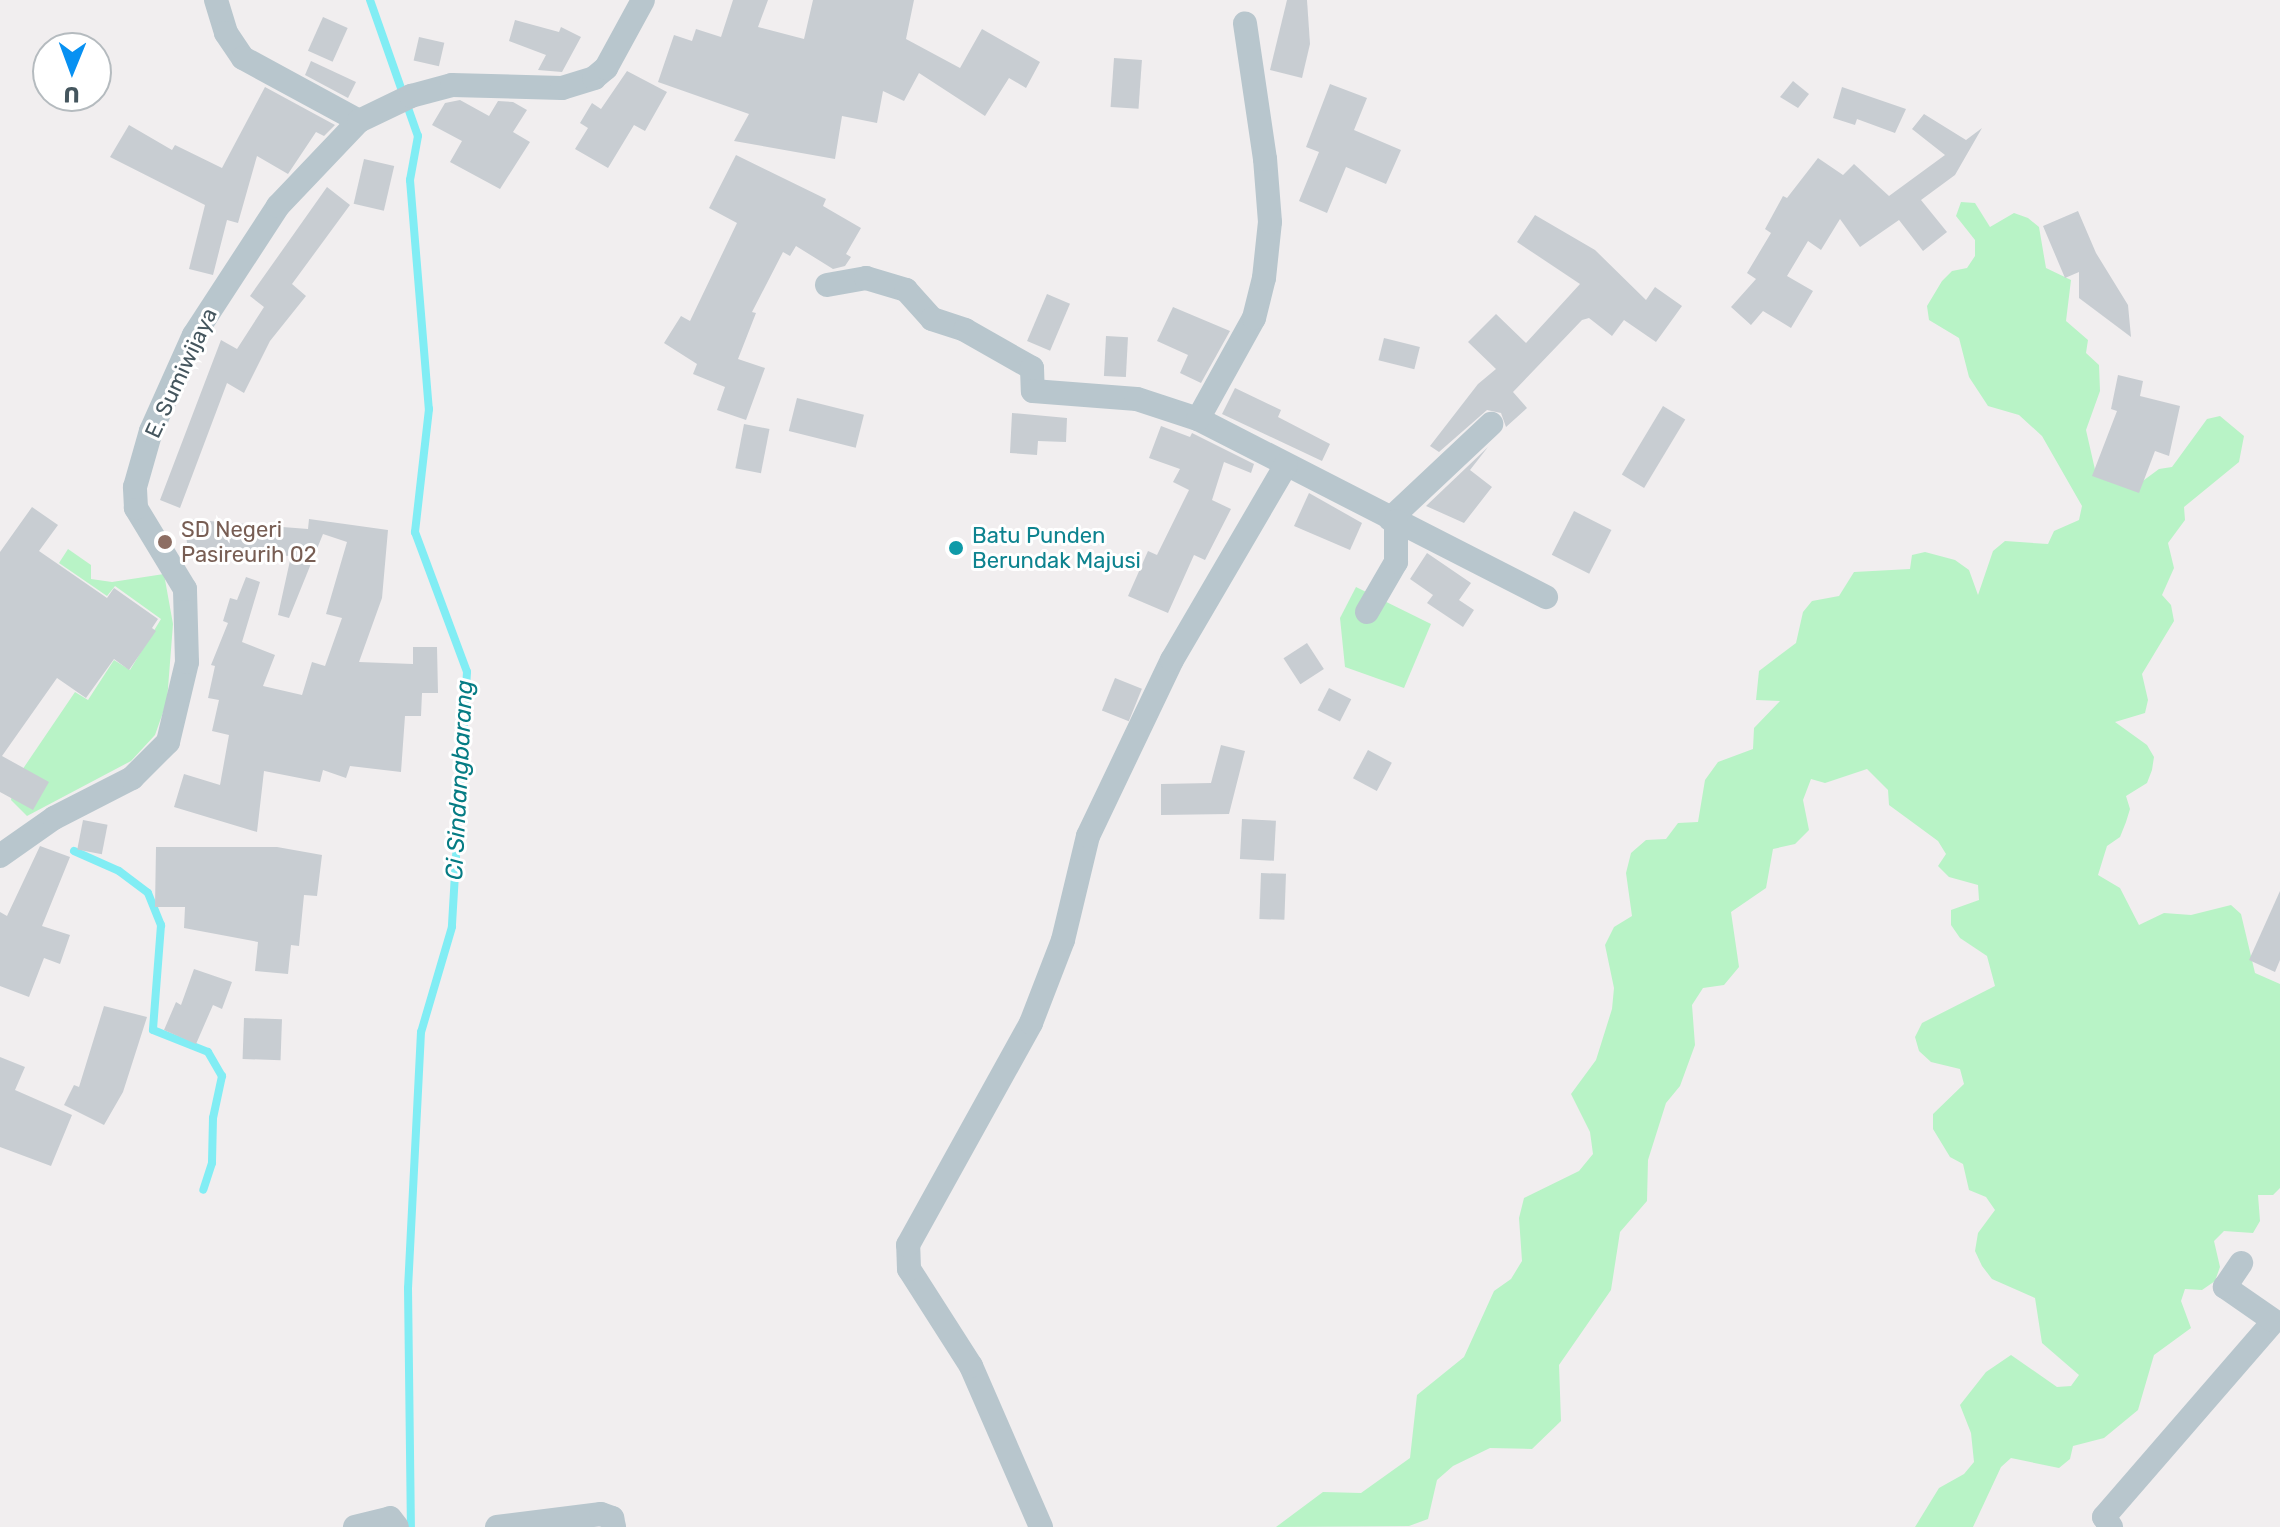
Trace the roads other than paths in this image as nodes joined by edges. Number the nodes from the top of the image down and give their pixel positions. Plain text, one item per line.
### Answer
1 (216, 0) edge
2 (643, 0) edge
3 (1245, 23) dead end
4 (366, 118) junction
5 (827, 285) dead end
6 (1198, 419) junction
7 (1491, 424) dead end
8 (1286, 465) junction
9 (1393, 520) junction
10 (1546, 597) dead end
11 (1367, 612) dead end
12 (0, 856) edge
13 (2241, 1263) dead end
14 (355, 1527) edge
15 (397, 1527) edge
16 (497, 1527) edge
17 (614, 1527) edge
18 (1041, 1527) edge
19 (2111, 1527) edge

1 - 4 street
2 - 4 street, E. Sumiwijaya
3 - 6 street
4 - 12 street, E. Sumiwijaya
5 - 6 street
6 - 8 street
7 - 9 street
8 - 9 street
8 - 18 street
9 - 10 street
9 - 11 street
13 - 19 street
14 - 15 street
16 - 17 street

